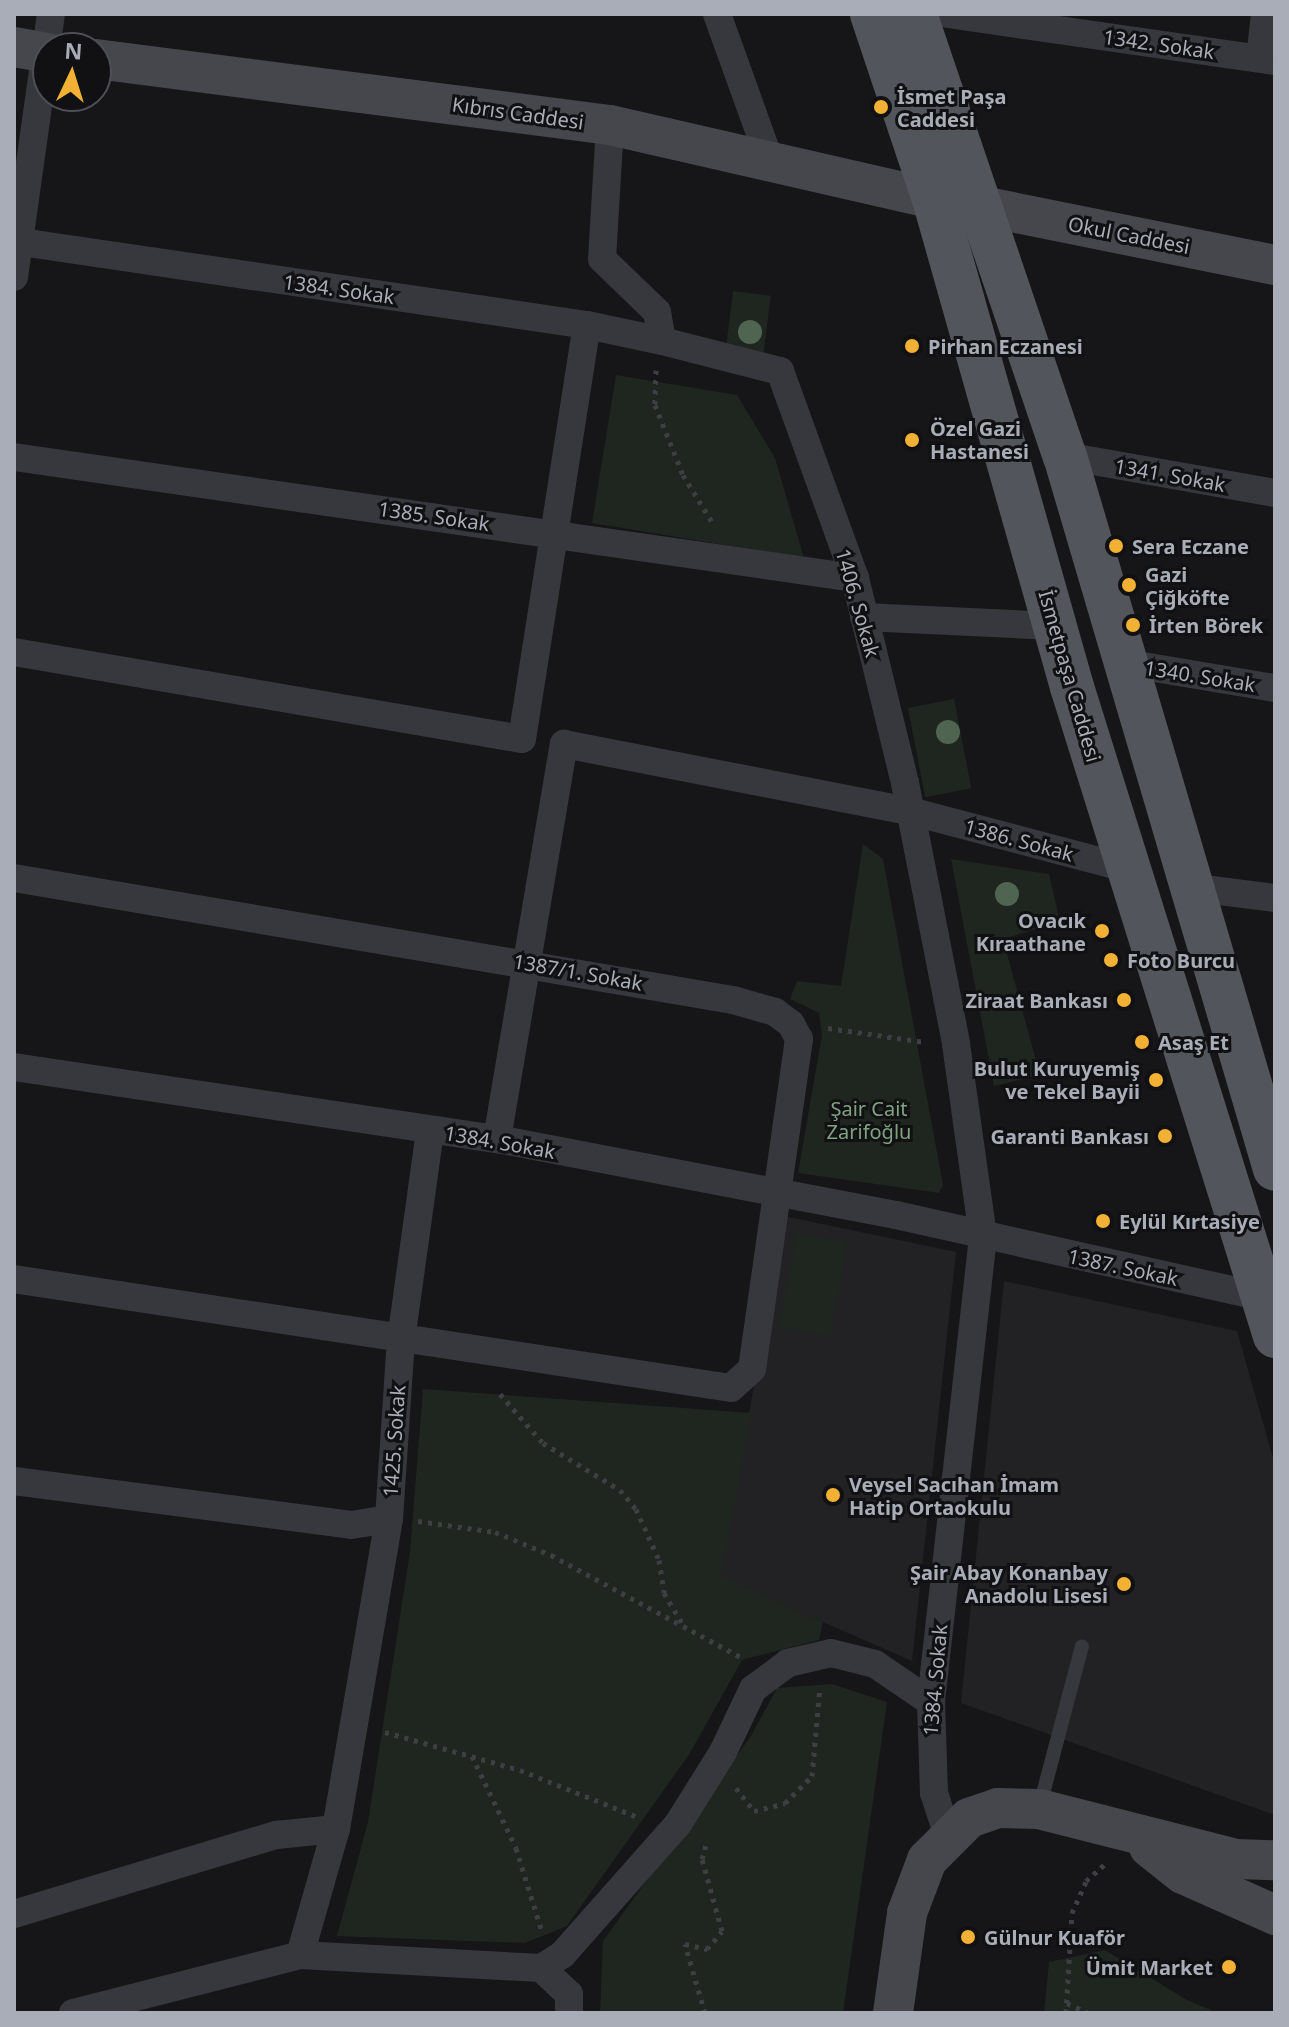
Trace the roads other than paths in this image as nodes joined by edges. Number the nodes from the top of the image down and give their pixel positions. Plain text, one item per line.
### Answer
1 (717, 14) edge
2 (872, 14) edge
3 (915, 14) edge
4 (948, 14) edge
5 (1265, 14) edge
6 (1268, 60) edge
7 (112, 61) edge
8 (32, 112) edge
9 (610, 125) junction
10 (770, 161) junction
11 (934, 199) junction
12 (982, 206) junction
13 (17, 242) edge
14 (1275, 265) edge
15 (14, 277) edge
16 (587, 325) junction
17 (662, 341) junction
18 (1065, 456) junction
19 (14, 457) edge
20 (1275, 493) edge
21 (555, 534) junction
22 (855, 578) junction
23 (864, 617) junction
24 (1055, 626) junction
25 (14, 652) edge
26 (1125, 663) junction
27 (1275, 688) edge
28 (522, 739) junction
29 (564, 744) junction
30 (910, 811) junction
31 (1129, 869) junction
32 (14, 878) edge
33 (1196, 888) junction
34 (1275, 898) edge
35 (525, 963) junction
36 (14, 1067) edge
37 (1266, 1104) edge
38 (430, 1130) junction
39 (497, 1139) junction
40 (1275, 1169) edge
41 (773, 1195) junction
42 (980, 1197) joint
43 (983, 1237) junction
44 (14, 1279) edge
45 (1269, 1316) edge
46 (401, 1340) junction
47 (14, 1481) edge
48 (389, 1519) junction
49 (1082, 1646) dead end
50 (931, 1702) junction
51 (1039, 1809) junction
52 (336, 1829) junction
53 (948, 1836) junction
54 (1136, 1838) junction
55 (1275, 1860) edge
56 (14, 1914) edge
57 (1275, 1915) edge
58 (300, 1955) junction
59 (552, 1962) junction
60 (73, 2013) edge
61 (569, 2013) edge
62 (893, 2013) edge

1 - 10 street
2 - 11 main road, İsmetpaşa Caddesi
3 - 12 main road
4 - 6 street, 1342. Sokak
5 - 6 street
7 - 9 main road, Kıbrıs Caddesi
8 - 13 street
9 - 10 main road, Kıbrıs Caddesi
9 - 17 street
10 - 11 main road, Kıbrıs Caddesi
11 - 12 main road
11 - 24 main road, İsmetpaşa Caddesi
12 - 14 main road, Okul Caddesi
12 - 18 main road
13 - 15 street
13 - 16 street, 1384. Sokak
16 - 17 street, 1384. Sokak
16 - 21 street
17 - 22 street, 1406. Sokak
18 - 20 street, 1341. Sokak
18 - 26 main road
19 - 21 street, 1385. Sokak
21 - 22 street, 1385. Sokak
21 - 28 street
22 - 23 street, 1406. Sokak
23 - 24 street
23 - 30 street, 1406. Sokak
24 - 31 main road, İsmetpaşa Caddesi
25 - 28 street, 1386. Sokak
26 - 27 street, 1340. Sokak
26 - 33 main road
28 - 29 street, 1386. Sokak
29 - 30 street, 1386. Sokak
29 - 35 street
30 - 31 street, 1386. Sokak
30 - 42 street, 1406. Sokak
31 - 45 main road, İsmetpaşa Caddesi
32 - 35 street, 1387/1. Sokak
33 - 34 street
33 - 37 main road
35 - 39 street
35 - 41 street, 1387/1. Sokak
36 - 38 street, 1384. Sokak
37 - 40 main road
38 - 39 street, 1384. Sokak
38 - 46 street, 1425. Sokak
39 - 41 street, 1384. Sokak
41 - 43 street, 1384. Sokak
41 - 46 street
42 - 43 street, 1384. Sokak
43 - 45 street, 1387. Sokak
43 - 50 street, 1384. Sokak
44 - 46 street
46 - 48 street, 1425. Sokak
47 - 48 street, 1425. Sokak
48 - 52 street
49 - 51 lane
50 - 53 street, 1384. Sokak
50 - 59 street
51 - 53 main road
51 - 54 main road
52 - 56 street
52 - 58 street
53 - 62 main road
54 - 55 main road
54 - 57 main road
58 - 59 street
58 - 60 street
59 - 61 street

